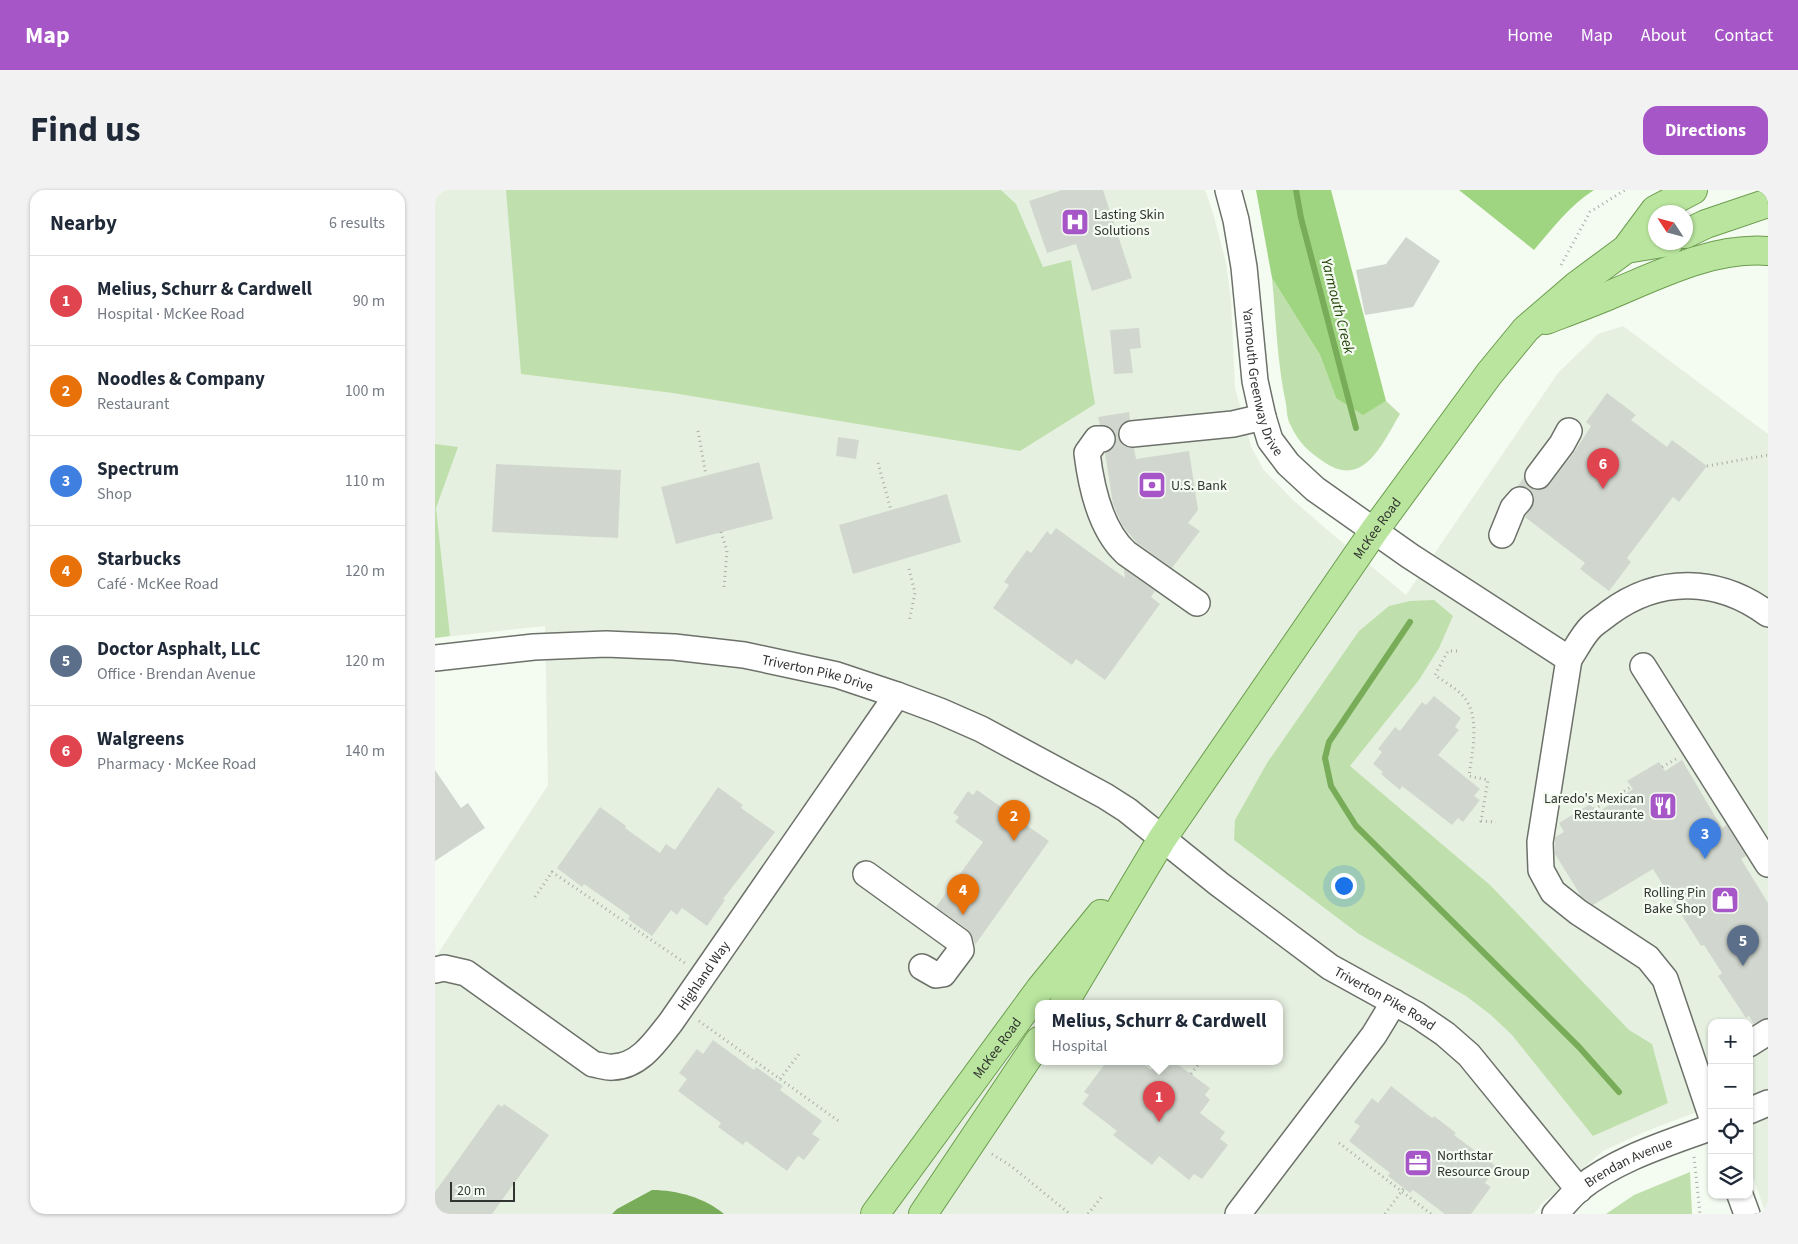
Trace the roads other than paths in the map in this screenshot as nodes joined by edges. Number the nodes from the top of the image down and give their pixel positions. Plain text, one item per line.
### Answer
1 (1228, 190) edge
2 (1693, 190) edge
3 (1768, 203) edge
4 (1693, 230) edge
5 (1648, 245) edge
6 (1626, 249) junction
7 (1768, 251) edge
8 (1526, 328) junction
9 (1263, 417) junction
10 (1569, 431) dead end
11 (1132, 434) dead end
12 (1102, 439) dead end
13 (1538, 476) dead end
14 (1520, 500) dead end
15 (1374, 531) junction
16 (1502, 535) dead end
17 (1197, 603) dead end
18 (1768, 614) edge
19 (435, 658) edge
20 (1569, 659) junction
21 (1643, 666) dead end
22 (897, 695) junction
23 (1162, 839) junction
24 (1768, 864) edge
25 (866, 874) dead end
26 (922, 967) dead end
27 (435, 970) edge
28 (1066, 1000) edge
29 (1394, 1002) junction
30 (1768, 1032) edge
31 (1753, 1041) edge
32 (1035, 1047) edge
33 (1705, 1069) edge
34 (1768, 1103) edge
35 (1711, 1109) edge
36 (1753, 1109) edge
37 (1708, 1128) edge
38 (1579, 1190) junction
39 (1741, 1199) edge
40 (875, 1214) edge
41 (923, 1214) edge
42 (1238, 1214) edge
43 (1555, 1214) edge
44 (1747, 1214) edge

1 - 9 street, Yarmouth Greenway Drive
2 - 6 main road, McKee Road
3 - 4 main road
5 - 6 main road, McKee Road
6 - 8 main road, McKee Road
7 - 8 main road
8 - 15 main road, McKee Road
9 - 11 street
9 - 15 street, Yarmouth Greenway Drive
10 - 13 street
12 - 17 street
14 - 16 street
15 - 20 street, Yarmouth Greenway Drive
15 - 23 main road, McKee Road
18 - 20 street
19 - 22 street, Triverton Pike Drive
20 - 33 street
21 - 24 street
22 - 23 street, Triverton Pike Drive
22 - 27 street, Highland Way
23 - 28 main road, McKee Road
23 - 29 street, Triverton Pike Road
23 - 40 main road, McKee Road
25 - 26 street
29 - 38 street, Triverton Pike Road
29 - 42 street
30 - 31 street
32 - 41 main road
33 - 35 street
34 - 36 street
37 - 38 street, Brendan Avenue
38 - 43 street, Brendan Avenue
39 - 44 street

